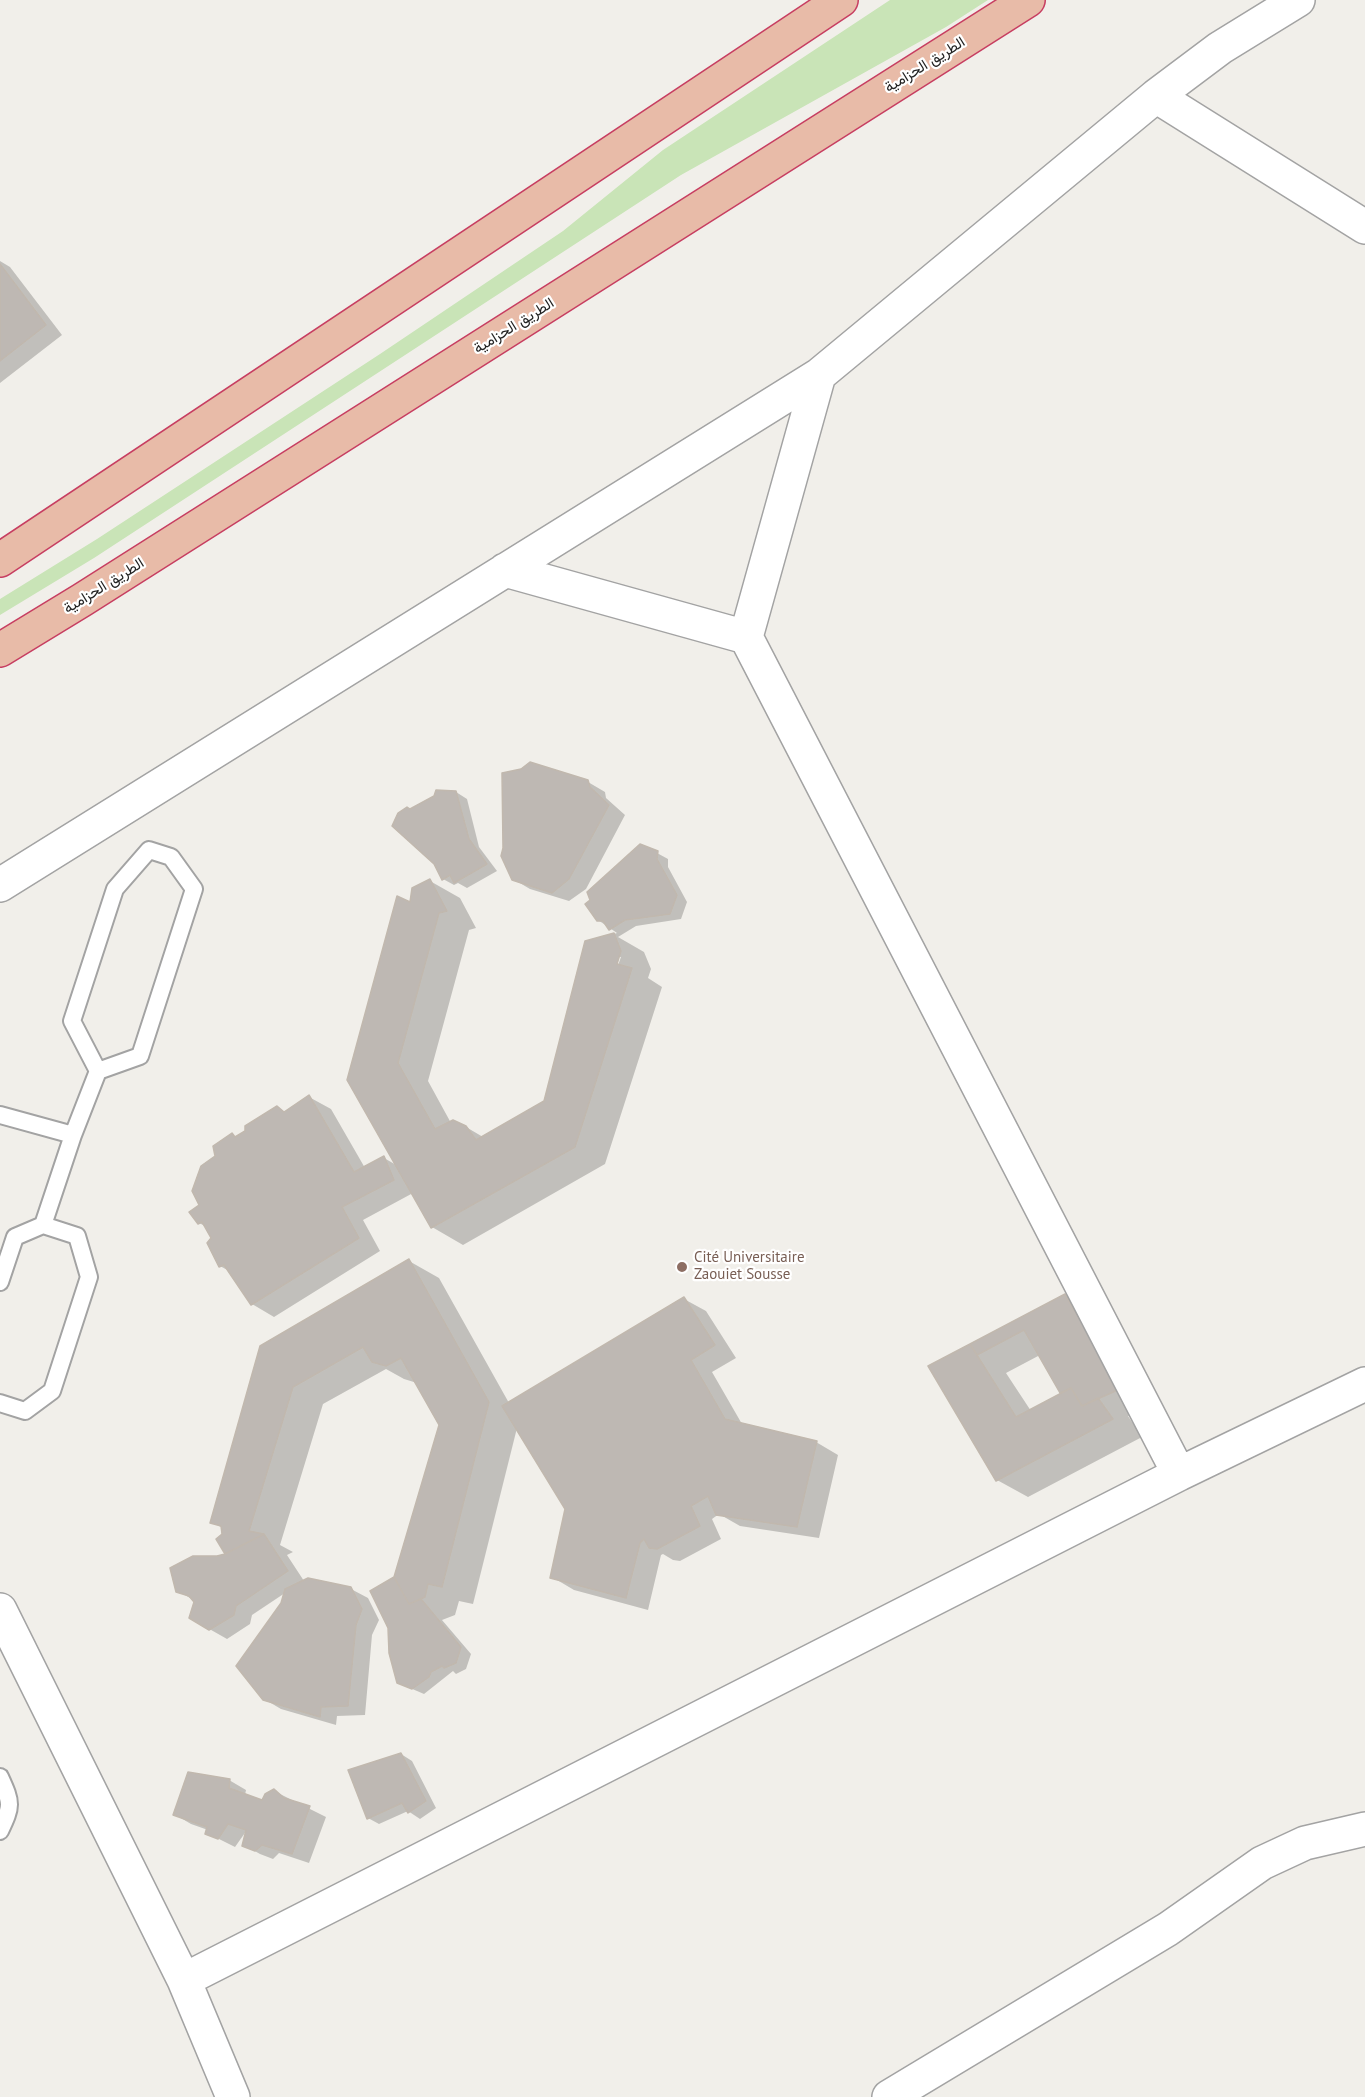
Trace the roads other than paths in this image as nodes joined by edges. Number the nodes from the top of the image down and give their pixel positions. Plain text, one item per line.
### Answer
1 (841, 0) edge
2 (1028, 0) edge
3 (1298, 0) edge
4 (1156, 96) junction
5 (1365, 227) edge
6 (819, 375) junction
7 (37, 535) junction
8 (0, 554) edge
9 (0, 560) edge
10 (505, 570) junction
11 (82, 600) junction
12 (746, 637) junction
13 (0, 650) edge
14 (0, 664) edge
15 (0, 885) edge
16 (98, 1071) junction
17 (0, 1115) edge
18 (73, 1135) junction
19 (43, 1225) junction
20 (0, 1282) edge
21 (1365, 1384) edge
22 (0, 1403) edge
23 (1179, 1474) junction
24 (0, 1610) edge
25 (0, 1777) edge
26 (1365, 1829) edge
27 (0, 1831) edge
28 (184, 1980) junction
29 (233, 2097) edge
30 (889, 2097) edge

1 - 7 highway
2 - 11 highway, الطريق الحزامية
3 - 4 street
4 - 5 street
4 - 6 street
6 - 10 street
6 - 12 street
7 - 8 highway
7 - 9 highway
10 - 12 street
10 - 15 street
11 - 13 highway, الطريق الحزامية
11 - 14 highway
12 - 23 street
16 - 16 lane
16 - 18 lane
17 - 18 lane
18 - 19 lane
19 - 20 lane
19 - 22 lane
21 - 23 street
23 - 28 street
24 - 28 street
25 - 27 lane
26 - 30 street
28 - 29 street

